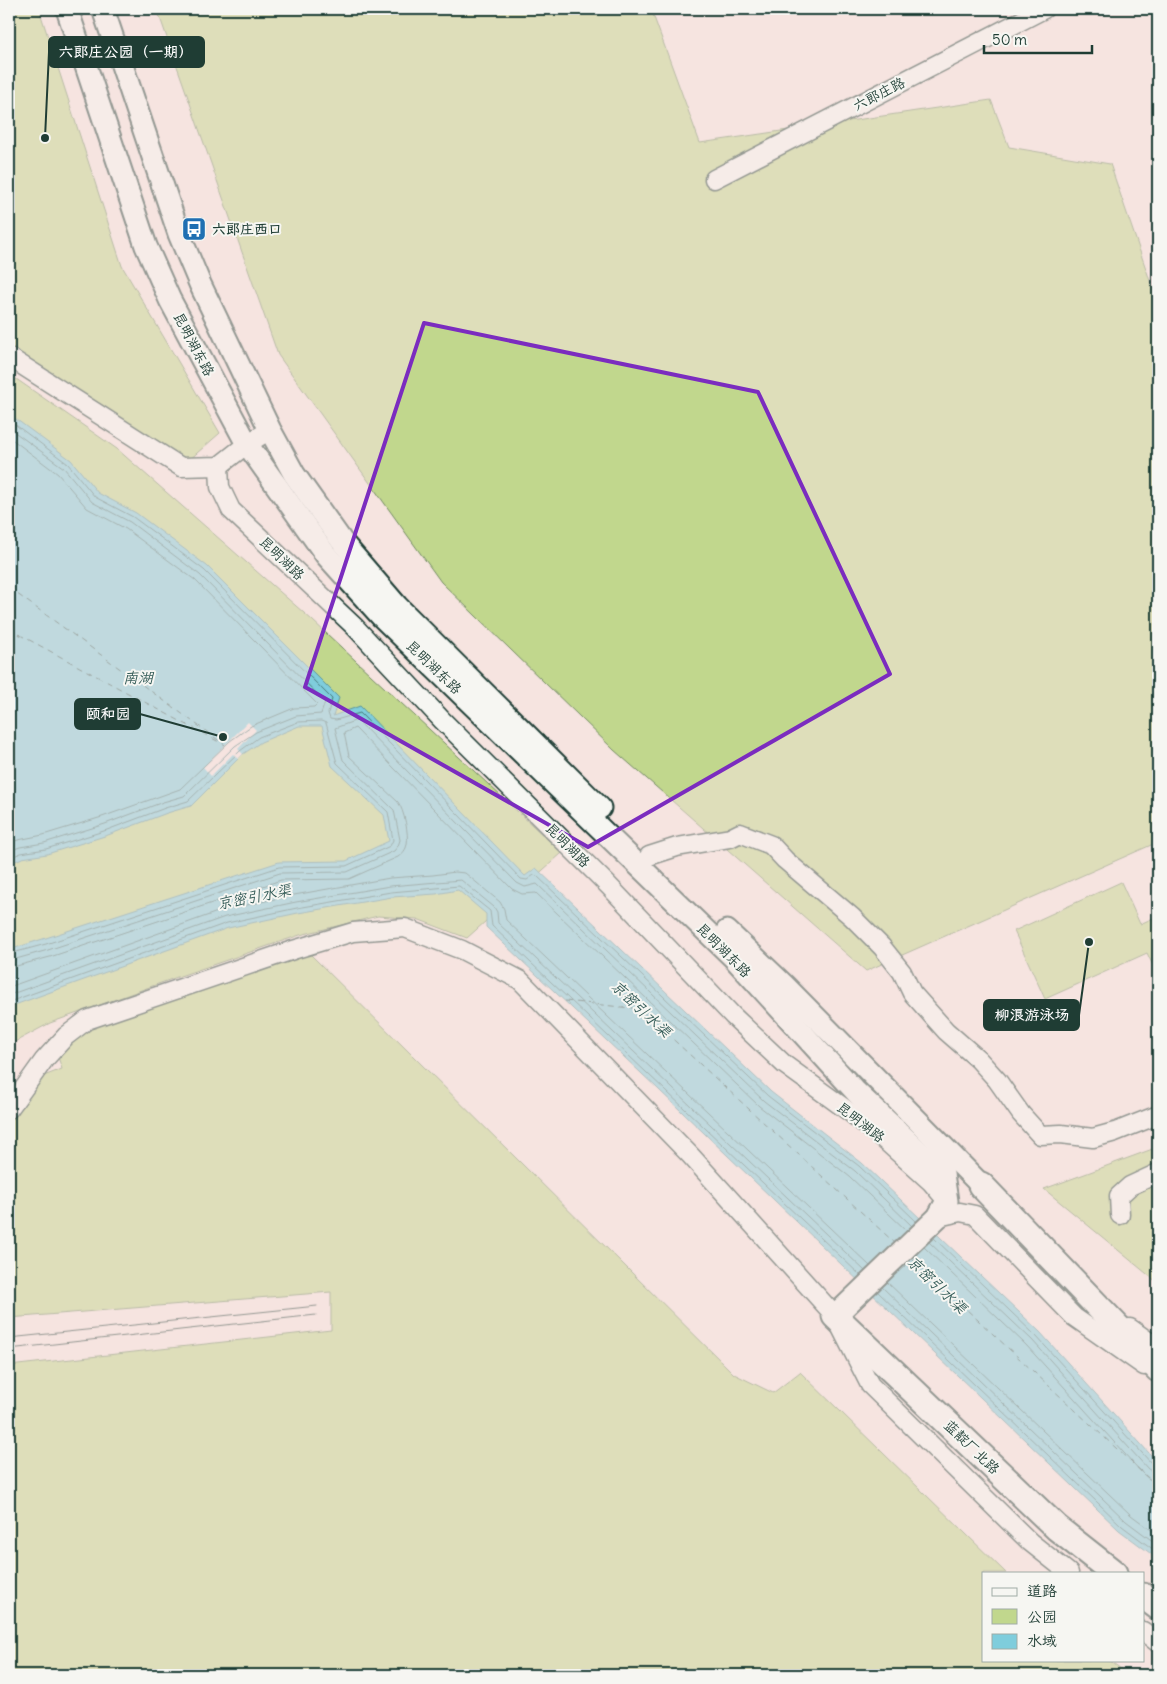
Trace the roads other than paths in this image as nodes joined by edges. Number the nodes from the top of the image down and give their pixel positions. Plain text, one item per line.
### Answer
1 (66, 9) edge
2 (103, 9) edge
3 (1044, 9) edge
4 (714, 179) dead end
5 (9, 356) edge
6 (270, 430) junction
7 (247, 444) junction
8 (219, 466) junction
9 (649, 856) junction
10 (9, 1110) edge
11 (1158, 1115) edge
12 (1158, 1174) edge
13 (981, 1185) joint
14 (943, 1209) junction
15 (1120, 1215) dead end
16 (1093, 1303) junction
17 (836, 1316) junction
18 (1158, 1348) edge
19 (1158, 1369) edge
20 (1158, 1376) edge
21 (1068, 1572) edge
22 (1113, 1572) edge
23 (1144, 1632) edge
24 (1158, 1643) edge

1 - 7 main road, 昆明湖东路
2 - 6 main road, 昆明湖东路
3 - 4 street, 六郎庄路
5 - 8 street
6 - 7 street
6 - 9 main road, 昆明湖东路
7 - 8 street
7 - 14 main road, 昆明湖东路
8 - 14 street, 昆明湖路
9 - 11 street
9 - 13 main road, 昆明湖东路
10 - 17 street
12 - 15 street
13 - 16 highway
14 - 17 main road
14 - 20 street
16 - 18 street
16 - 19 highway
17 - 21 street
17 - 22 highway, 蓝靛厂北路
23 - 24 street

